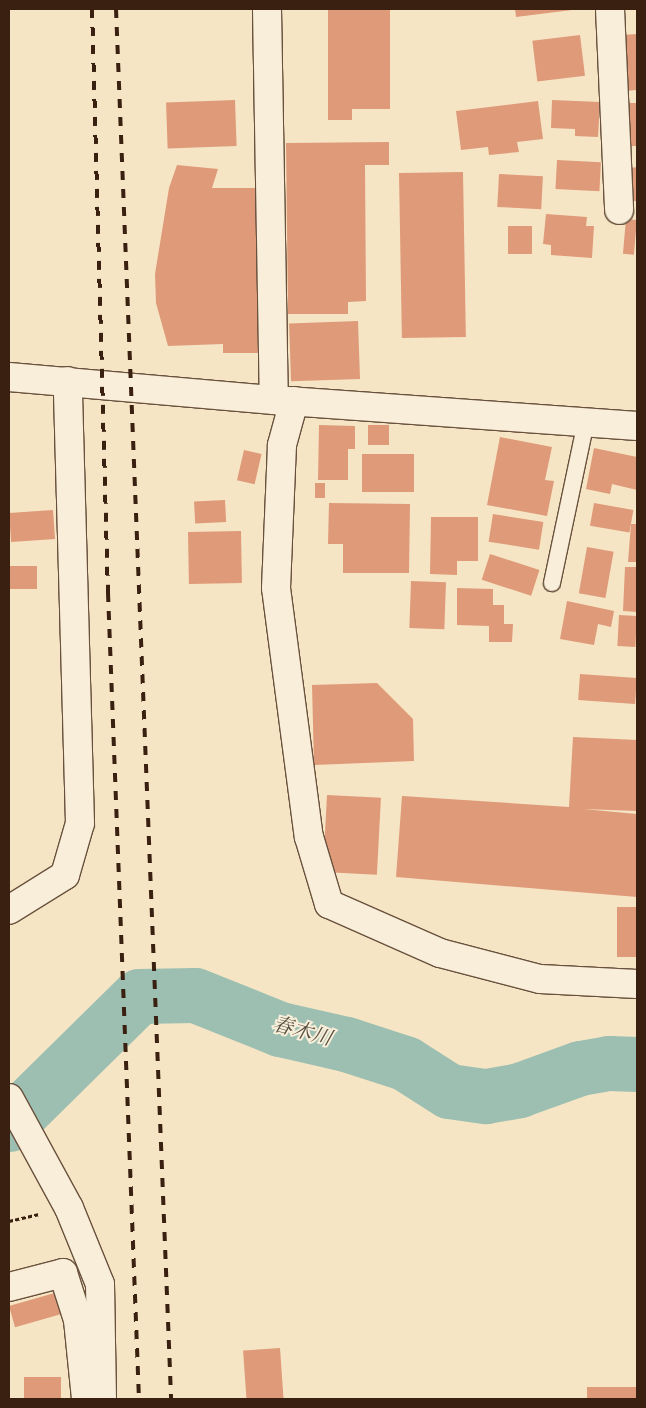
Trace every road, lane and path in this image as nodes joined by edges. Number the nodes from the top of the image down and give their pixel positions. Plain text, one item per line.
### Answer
1 (267, 9) edge
2 (610, 9) edge
3 (618, 210) dead end
4 (9, 377) edge
5 (68, 381) junction
6 (284, 401) junction
7 (586, 422) junction
8 (637, 426) edge
9 (552, 583) dead end
10 (9, 910) edge
11 (637, 984) edge
12 (9, 1098) edge
13 (9, 1287) edge
14 (86, 1399) edge
15 (102, 1399) edge

1 - 6 street
2 - 3 street
4 - 5 street
5 - 6 street
5 - 10 street
6 - 7 street
6 - 11 street
7 - 8 street
7 - 9 lane
12 - 15 street
13 - 14 street

